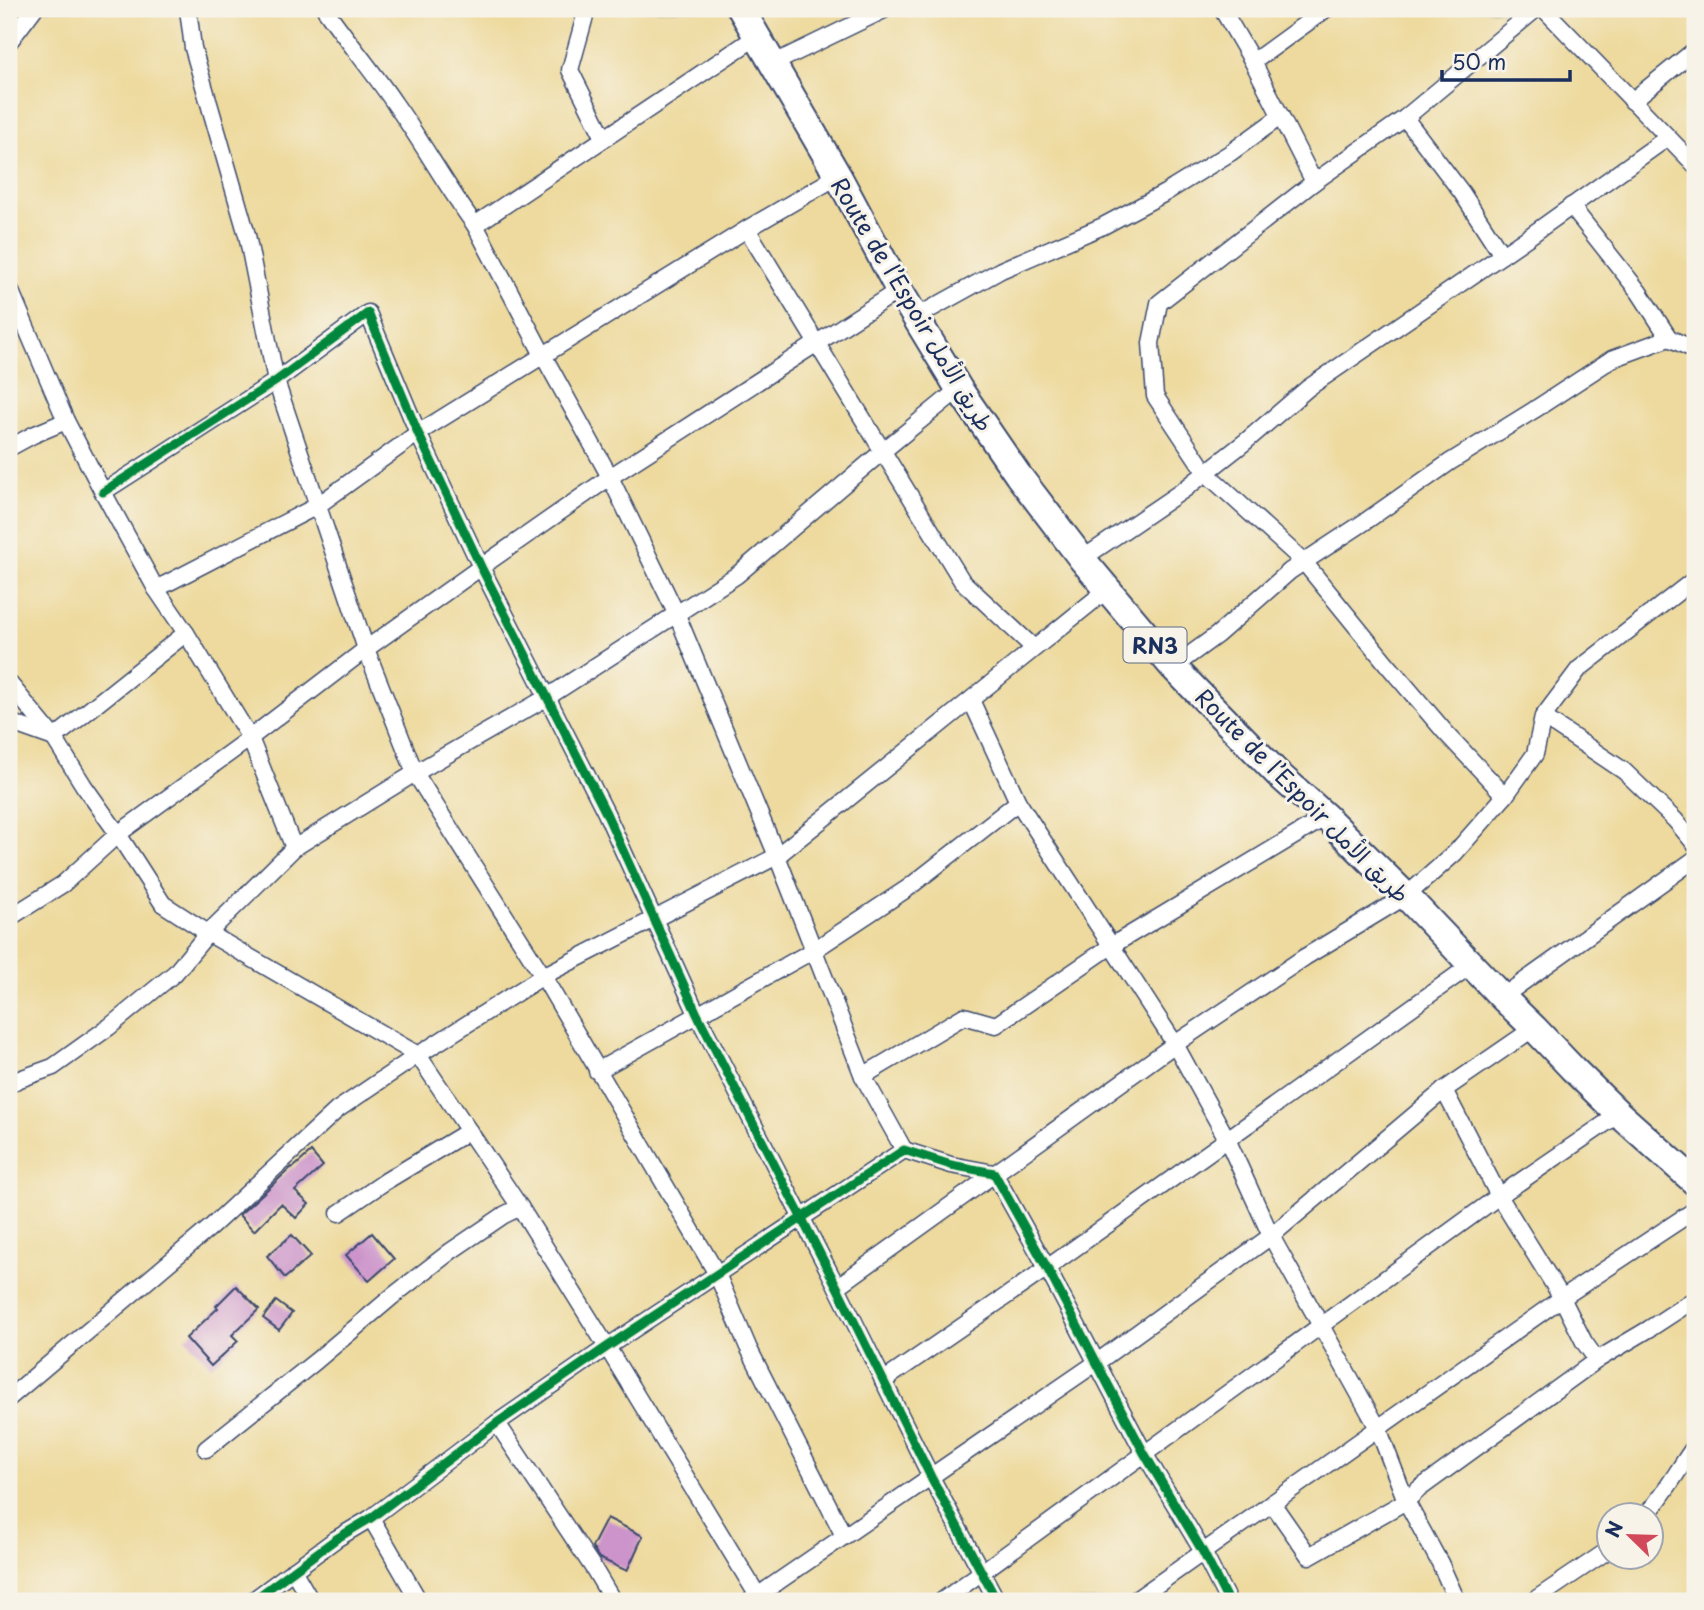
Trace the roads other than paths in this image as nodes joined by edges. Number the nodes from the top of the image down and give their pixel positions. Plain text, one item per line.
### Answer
1 (34, 9) edge
2 (187, 9) edge
3 (325, 9) edge
4 (587, 9) edge
5 (741, 9) edge
6 (886, 9) edge
7 (1222, 9) edge
8 (1326, 9) edge
9 (1536, 9) edge
10 (1544, 9) edge
11 (850, 16) edge
12 (756, 37) junction
13 (9, 42) edge
14 (1695, 50) edge
15 (1253, 62) junction
16 (772, 64) junction
17 (1632, 101) junction
18 (1281, 116) junction
19 (1405, 118) junction
20 (604, 138) junction
21 (1667, 138) junction
22 (1695, 166) edge
23 (838, 176) junction
24 (1314, 182) junction
25 (1572, 206) junction
26 (475, 225) junction
27 (747, 229) junction
28 (1502, 255) junction
29 (9, 286) edge
30 (899, 289) junction
31 (916, 317) junction
32 (1669, 338) junction
33 (816, 344) junction
34 (1695, 350) edge
35 (543, 355) junction
36 (276, 381) junction
37 (959, 389) junction
38 (66, 421) junction
39 (418, 433) junction
40 (9, 448) edge
41 (883, 451) junction
42 (1206, 473) junction
43 (610, 477) junction
44 (103, 492) junction
45 (317, 506) junction
46 (1082, 559) junction
47 (1304, 562) junction
48 (481, 567) junction
49 (1695, 579) edge
50 (156, 589) junction
51 (1108, 589) junction
52 (677, 615) junction
53 (186, 634) junction
54 (366, 649) junction
55 (1034, 649) junction
56 (1173, 667) junction
57 (9, 682) edge
58 (546, 698) junction
59 (971, 700) junction
60 (1543, 717) junction
61 (9, 722) edge
62 (54, 738) junction
63 (250, 738) junction
64 (415, 773) junction
65 (1505, 796) junction
66 (1018, 802) junction
67 (1326, 817) junction
68 (118, 834) junction
69 (1695, 844) edge
70 (294, 848) junction
71 (778, 856) junction
72 (1695, 859) edge
73 (1406, 896) junction
74 (9, 918) edge
75 (655, 919) junction
76 (208, 933) junction
77 (1111, 946) junction
78 (814, 950) junction
79 (1471, 965) junction
80 (543, 976) junction
81 (1502, 997) junction
82 (697, 1014) junction
83 (1534, 1028) junction
84 (1175, 1044) junction
85 (418, 1055) junction
86 (597, 1071) junction
87 (863, 1076) junction
88 (9, 1085) edge
89 (1444, 1090) junction
90 (1619, 1114) junction
91 (470, 1131) junction
92 (1227, 1139) junction
93 (904, 1150) junction
94 (994, 1174) junction
95 (1695, 1182) edge
96 (1499, 1196) junction
97 (520, 1207) junction
98 (1695, 1209) edge
99 (339, 1213) dead end
100 (801, 1217) junction
101 (1271, 1236) junction
102 (1047, 1268) junction
103 (717, 1274) junction
104 (837, 1287) junction
105 (1562, 1298) junction
106 (1695, 1299) edge
107 (1321, 1325) junction
108 (607, 1347) junction
109 (1597, 1360) junction
110 (1096, 1363) junction
111 (883, 1381) junction
112 (9, 1398) edge
113 (497, 1423) junction
114 (1378, 1428) junction
115 (1695, 1446) edge
116 (206, 1449) dead end
117 (1144, 1453) junction
118 (931, 1477) junction
119 (1405, 1501) junction
120 (1656, 1502) edge
121 (1272, 1503) junction
122 (371, 1518) junction
123 (844, 1536) junction
124 (1203, 1552) junction
125 (1596, 1558) edge
126 (293, 1570) junction
127 (982, 1572) junction
128 (756, 1599) edge
129 (252, 1601) edge
130 (311, 1601) edge
131 (419, 1601) edge
132 (613, 1601) edge
133 (942, 1601) edge
134 (997, 1601) edge
135 (1134, 1601) edge
136 (1228, 1601) edge
137 (1457, 1601) edge
138 (1533, 1601) edge

1 - 13 street
2 - 36 street
3 - 26 street
4 - 20 street
5 - 12 highway, Route de l’Espoir طريق الأمل / RN3
6 - 11 street
7 - 15 street
8 - 15 street
9 - 19 street
10 - 17 street
11 - 16 street
12 - 16 highway, Route de l’Espoir طريق الأمل / RN3
12 - 20 street
14 - 17 street
15 - 18 street
16 - 23 highway, Route de l’Espoir طريق الأمل / RN3
17 - 21 street
18 - 24 street
18 - 31 street
19 - 24 street
19 - 28 street
20 - 26 street
21 - 22 street
21 - 25 street
23 - 27 street
23 - 30 highway, Route de l’Espoir طريق الأمل / RN3
24 - 42 street
25 - 28 street
25 - 32 street
26 - 35 street
27 - 33 street
27 - 35 street
28 - 42 street
29 - 38 street
30 - 31 highway, Route de l’Espoir طريق الأمل / RN3
30 - 33 street
31 - 37 highway, Route de l’Espoir طريق الأمل / RN3
32 - 34 street
32 - 47 street
33 - 41 street
33 - 43 street
35 - 39 street
35 - 43 street
36 - 39 street
36 - 44 street
36 - 45 street
37 - 41 street
37 - 46 highway, Route de l’Espoir طريق الأمل / RN3
38 - 40 street
38 - 44 street
39 - 45 street
39 - 48 street
41 - 52 street
41 - 55 street
42 - 46 street
42 - 47 street
43 - 48 street
43 - 52 street
44 - 50 street
45 - 50 street
45 - 54 street
46 - 51 highway, Route de l’Espoir طريق الأمل / RN3
47 - 56 street
47 - 65 street
48 - 54 street
48 - 58 street
49 - 60 street
50 - 53 street
51 - 55 street
51 - 56 highway, Route de l’Espoir طريق الأمل / RN3
52 - 58 street
52 - 71 street
53 - 62 street
53 - 63 street
54 - 63 street
54 - 64 street
55 - 59 street
56 - 67 highway, Route de l’Espoir طريق الأمل / RN3
57 - 62 street
58 - 64 street
58 - 75 street
59 - 66 street
59 - 71 street
60 - 65 street
60 - 69 street
61 - 62 street
62 - 68 street
63 - 68 street
63 - 70 street
64 - 70 street
64 - 80 street
65 - 73 street
66 - 77 street
66 - 78 street
67 - 73 highway, Route de l’Espoir طريق الأمل / RN3
67 - 77 street
68 - 74 street
68 - 76 street
70 - 76 street
71 - 75 street
71 - 78 street
72 - 81 street
73 - 79 highway, Route de l’Espoir طريق الأمل / RN3
73 - 84 street
75 - 80 street
75 - 82 street
76 - 85 street
76 - 88 street
77 - 84 street
77 - 87 street
78 - 82 street
78 - 87 street
79 - 81 highway, Route de l’Espoir طريق الأمل / RN3
79 - 92 street
80 - 85 street
80 - 86 street
81 - 83 highway, Route de l’Espoir طريق الأمل / RN3
82 - 86 street
82 - 100 street
83 - 89 street
83 - 90 highway, Route de l’Espoir طريق الأمل / RN3
84 - 92 street
84 - 94 street
85 - 91 street
85 - 112 street
86 - 103 street
87 - 93 street
89 - 96 street
89 - 101 street
90 - 95 highway, Route de l’Espoir طريق الأمل / RN3
90 - 96 street
91 - 97 street
91 - 99 street
92 - 101 street
92 - 102 street
93 - 94 street
93 - 100 street
94 - 102 street
94 - 104 street
96 - 105 street
96 - 107 street
97 - 108 street
97 - 116 street
98 - 105 street
100 - 103 street
100 - 104 street
101 - 107 street
101 - 110 street
102 - 110 street
102 - 111 street
103 - 108 street
103 - 123 street
104 - 111 street
105 - 109 street
105 - 114 street
106 - 109 street
107 - 114 street
107 - 117 street
108 - 113 street
108 - 128 street
109 - 119 street
110 - 117 street
110 - 118 street
111 - 118 street
113 - 122 street
113 - 132 street
114 - 119 street
114 - 121 street
115 - 120 street
117 - 124 street
117 - 127 street
118 - 123 street
118 - 127 street
119 - 121 street
119 - 137 street
121 - 124 street
122 - 126 street
122 - 131 street
123 - 128 street
124 - 135 street
124 - 136 street
125 - 138 street
126 - 129 street
126 - 130 street
127 - 133 street
127 - 134 street

